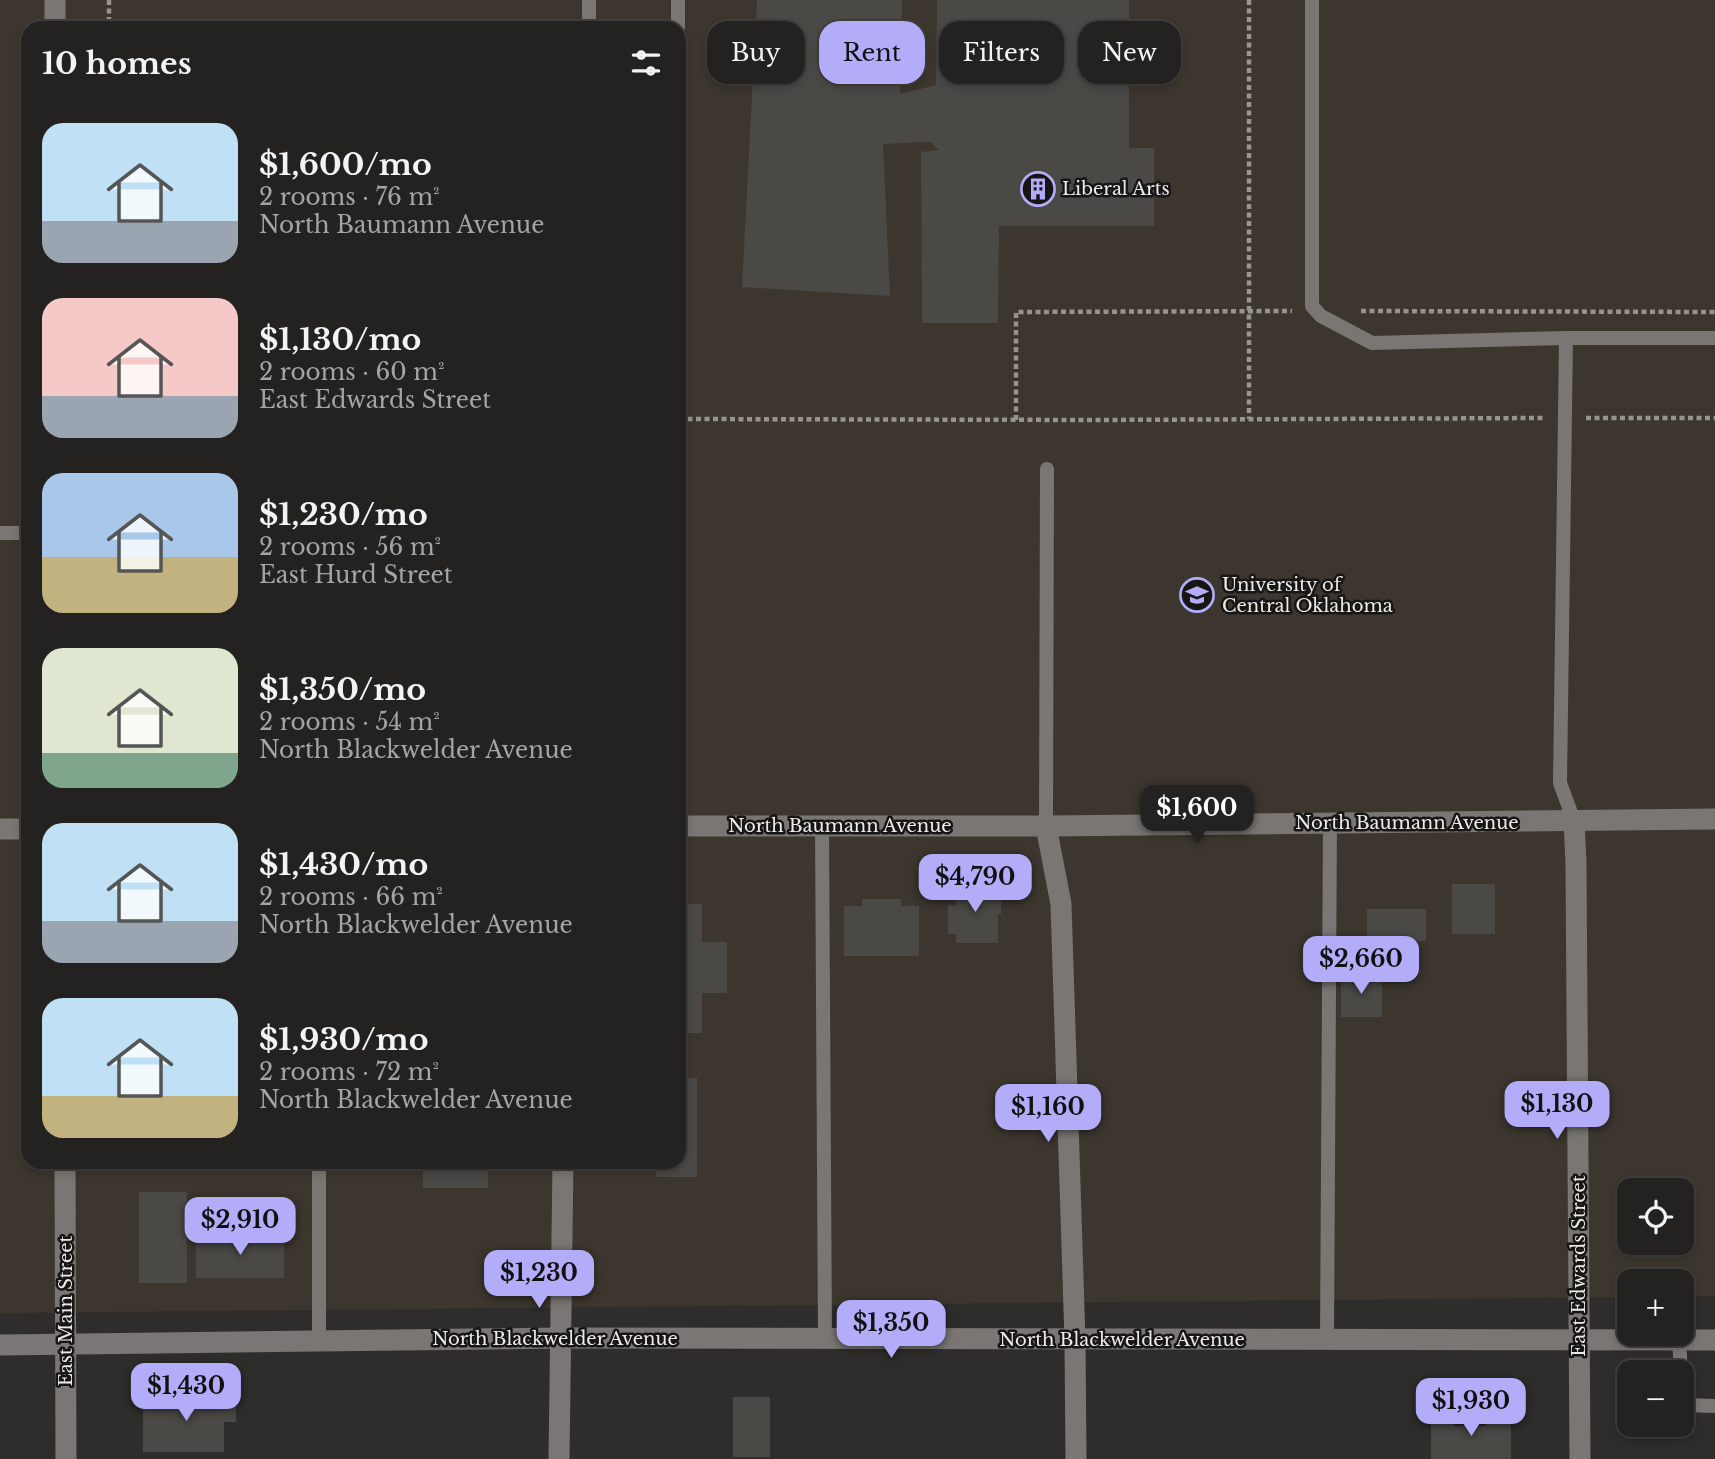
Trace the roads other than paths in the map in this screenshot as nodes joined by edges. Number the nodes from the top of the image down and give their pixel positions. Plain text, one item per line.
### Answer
1 (55, 0) edge
2 (589, 0) edge
3 (678, 0) edge
4 (1312, 0) edge
5 (55, 21) edge
6 (589, 21) edge
7 (678, 21) edge
8 (1566, 338) junction
9 (1715, 338) edge
10 (1047, 469) dead end
11 (0, 533) edge
12 (21, 533) edge
13 (1715, 820) edge
14 (1574, 821) junction
15 (1331, 823) junction
16 (686, 826) edge
17 (822, 826) junction
18 (1046, 826) junction
19 (0, 829) edge
20 (21, 829) edge
21 (65, 1169) edge
22 (319, 1169) edge
23 (563, 1169) edge
24 (560, 1338) junction
25 (825, 1339) junction
26 (1075, 1340) junction
27 (1327, 1340) junction
28 (1580, 1340) junction
29 (1617, 1340) edge
30 (1694, 1340) edge
31 (1715, 1340) edge
32 (319, 1341) junction
33 (66, 1344) junction
34 (0, 1345) edge
35 (1694, 1405) edge
36 (1715, 1406) edge
37 (66, 1459) edge
38 (559, 1459) edge
39 (1076, 1459) edge
40 (1580, 1459) edge

1 - 5 street
2 - 6 lane
3 - 7 lane
4 - 8 lane
8 - 9 lane
8 - 14 lane
10 - 18 lane
11 - 12 lane
13 - 14 street, North Baumann Avenue
14 - 15 street, North Baumann Avenue
14 - 28 street, East Edwards Street
15 - 18 street, North Baumann Avenue
15 - 27 lane
16 - 17 street, North Baumann Avenue
17 - 18 street, North Baumann Avenue
17 - 25 lane
18 - 26 street
19 - 20 street
21 - 33 street, East Main Street
22 - 32 lane
23 - 24 street
24 - 25 street, North Blackwelder Avenue
24 - 32 street, North Blackwelder Avenue
24 - 38 street
25 - 26 street, North Blackwelder Avenue
26 - 27 street, North Blackwelder Avenue
26 - 39 street
27 - 28 street, North Blackwelder Avenue
28 - 29 street, North Blackwelder Avenue
28 - 40 street, East Edwards Street
30 - 31 street, North Blackwelder Avenue
32 - 33 street, North Blackwelder Avenue
33 - 34 street, North Blackwelder Avenue
33 - 37 street, East Main Street
35 - 36 lane

